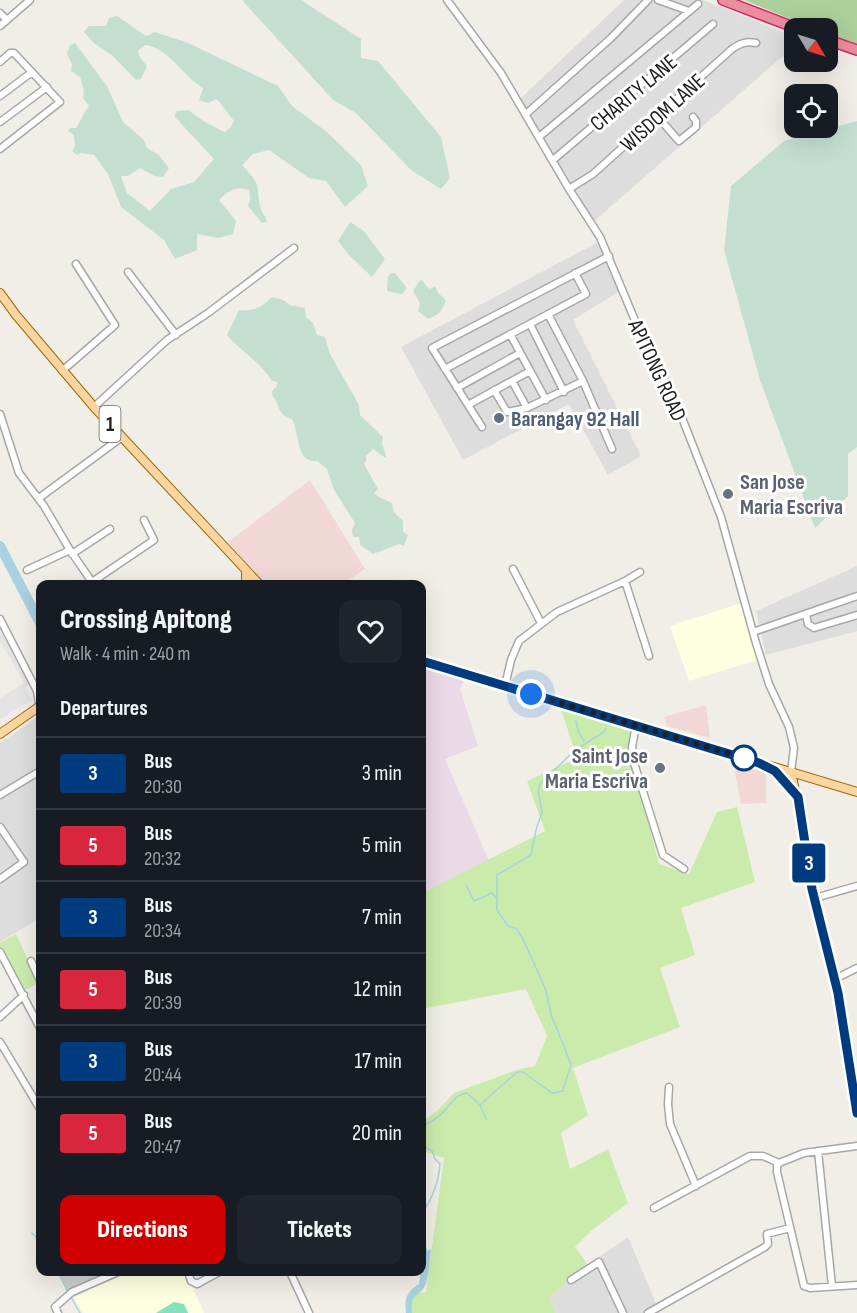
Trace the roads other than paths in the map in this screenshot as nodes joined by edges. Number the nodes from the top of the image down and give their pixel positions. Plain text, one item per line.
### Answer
1 (447, 0) edge
2 (648, 0) edge
3 (658, 0) edge
4 (723, 0) edge
5 (26, 1) edge
6 (698, 4) dead end
7 (689, 12) junction
8 (0, 13) edge
9 (7, 20) junction
10 (784, 23) edge
11 (713, 24) dead end
12 (0, 27) edge
13 (838, 43) edge
14 (756, 44) dead end
15 (857, 50) edge
16 (0, 62) edge
17 (32, 72) junction
18 (47, 87) junction
19 (0, 96) edge
20 (526, 114) junction
21 (657, 116) junction
22 (693, 117) dead end
23 (0, 122) edge
24 (539, 137) junction
25 (0, 149) edge
26 (553, 160) junction
27 (569, 189) junction
28 (294, 248) dead end
29 (609, 256) junction
30 (76, 264) dead end
31 (128, 272) dead end
32 (575, 273) junction
33 (0, 293) edge
34 (548, 314) junction
35 (530, 324) junction
36 (510, 334) junction
37 (176, 335) junction
38 (520, 353) junction
39 (445, 369) junction
40 (530, 370) junction
41 (62, 371) junction
42 (512, 381) junction
43 (583, 381) junction
44 (457, 388) junction
45 (494, 390) junction
46 (564, 392) junction
47 (546, 400) junction
48 (468, 405) junction
49 (94, 407) junction
50 (527, 408) junction
51 (0, 414) edge
52 (482, 427) dead end
53 (122, 437) junction
54 (612, 448) dead end
55 (39, 498) junction
56 (144, 520) dead end
57 (110, 529) dead end
58 (71, 552) junction
59 (513, 569) dead end
60 (27, 570) dead end
61 (246, 571) junction
62 (640, 572) dead end
63 (91, 580) edge
64 (97, 580) edge
65 (246, 580) edge
66 (255, 580) edge
67 (625, 581) junction
68 (857, 596) edge
69 (806, 615) junction
70 (857, 615) edge
71 (0, 620) edge
72 (541, 623) junction
73 (753, 632) junction
74 (649, 656) dead end
75 (426, 662) edge
76 (505, 686) junction
77 (36, 687) edge
78 (36, 710) edge
79 (636, 725) junction
80 (0, 734) edge
81 (766, 765) junction
82 (791, 772) junction
83 (36, 773) edge
84 (857, 792) edge
85 (0, 795) edge
86 (798, 797) junction
87 (0, 827) edge
88 (684, 869) dead end
89 (0, 879) edge
90 (857, 886) edge
91 (814, 898) junction
92 (0, 952) edge
93 (30, 961) dead end
94 (857, 968) edge
95 (36, 973) edge
96 (835, 979) junction
97 (24, 995) junction
98 (0, 1017) edge
99 (36, 1020) edge
100 (0, 1042) edge
101 (669, 1087) dead end
102 (36, 1102) edge
103 (856, 1103) edge
104 (857, 1113) edge
105 (857, 1146) edge
106 (818, 1151) junction
107 (779, 1163) junction
108 (696, 1186) junction
109 (654, 1208) dead end
110 (790, 1227) junction
111 (109, 1276) edge
112 (190, 1276) edge
113 (212, 1276) edge
114 (292, 1276) edge
115 (571, 1280) dead end
116 (857, 1285) edge
117 (832, 1286) junction
118 (657, 1311) edge
119 (58, 1313) edge
120 (309, 1313) edge
121 (623, 1313) edge
122 (648, 1313) edge

1 - 20 street, APITONG ROAD
2 - 20 street
3 - 7 street
4 - 10 highway
5 - 9 street
6 - 7 street
7 - 24 street
8 - 9 street
9 - 12 street
11 - 26 street, CHARITY LANE
13 - 15 highway
14 - 21 street, WISDOM LANE
16 - 17 street
17 - 18 street
17 - 19 street
18 - 23 street
18 - 25 street
20 - 24 street, APITONG ROAD
21 - 22 street
21 - 27 street, WISDOM LANE
24 - 26 street, APITONG ROAD
26 - 27 street, APITONG ROAD
27 - 29 street, APITONG ROAD
28 - 37 street
29 - 32 street
29 - 73 street, APITONG ROAD
30 - 41 street
31 - 37 street
32 - 34 street
32 - 39 street
33 - 41 main road, 1
34 - 35 street
34 - 43 street
35 - 36 street
35 - 46 street
36 - 38 street
36 - 39 street
37 - 49 street
38 - 40 street
38 - 44 street
39 - 44 street
40 - 42 street
40 - 47 street
41 - 49 main road, 1
42 - 45 street
42 - 50 street
43 - 46 street
43 - 54 street
44 - 48 street
45 - 48 street
45 - 50 street
46 - 47 street
47 - 50 street
48 - 52 street
49 - 53 main road, 1
51 - 55 street
53 - 55 street
53 - 61 main road, 1
55 - 58 street
56 - 64 street
57 - 58 street
58 - 60 street
58 - 63 street
59 - 72 street
61 - 65 main road
61 - 66 main road, 1
62 - 67 street
67 - 72 street
67 - 74 street
68 - 69 street
69 - 70 street
69 - 73 street
71 - 77 street
72 - 76 street
73 - 82 street, APITONG ROAD
75 - 76 main road
76 - 79 main road
78 - 80 main road
79 - 81 main road
79 - 88 street
81 - 82 main road
81 - 86 main road
82 - 84 main road
82 - 86 main road
83 - 85 street
86 - 91 main road
87 - 89 street
90 - 91 street
91 - 96 main road
92 - 97 street
93 - 95 street
94 - 96 street
96 - 103 main road
97 - 98 street
97 - 99 street
100 - 102 street
101 - 108 street
103 - 104 main road
105 - 106 street
106 - 107 street
106 - 117 street
107 - 108 street
107 - 110 street
108 - 109 street
110 - 117 street
110 - 118 street
111 - 119 street
112 - 113 street
114 - 120 street
115 - 121 street
116 - 117 street
118 - 122 street

